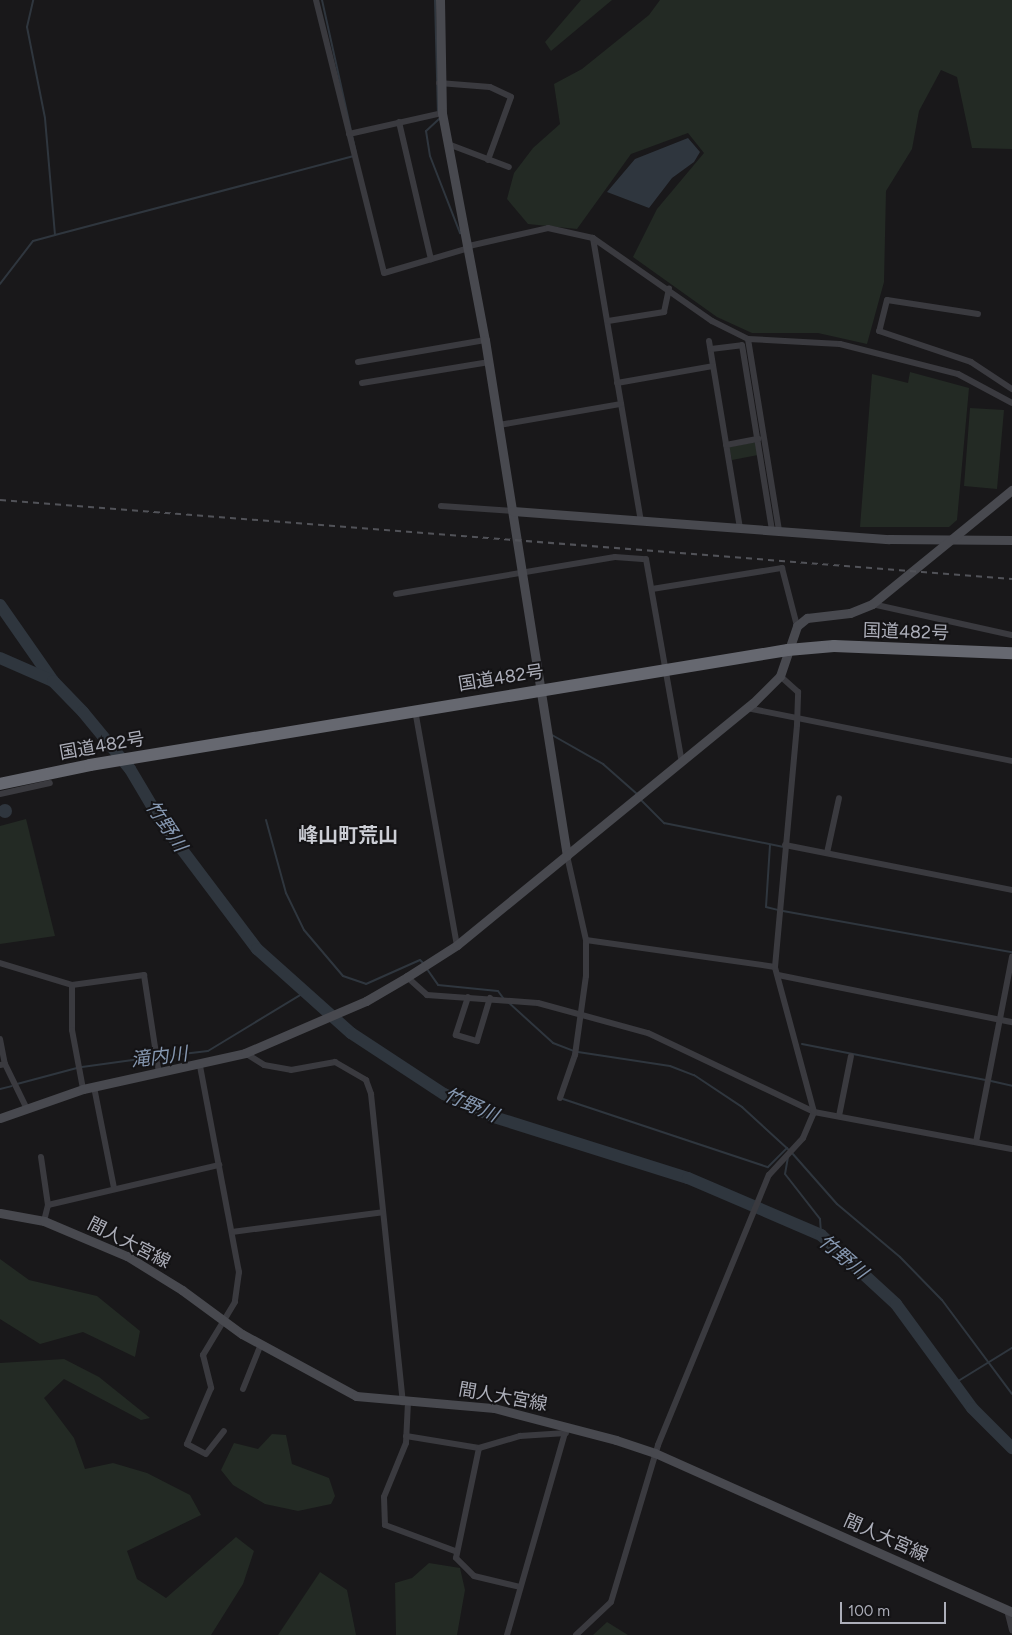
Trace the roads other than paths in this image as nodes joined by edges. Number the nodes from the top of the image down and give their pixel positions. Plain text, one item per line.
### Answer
1 (316, 0) edge
2 (440, 0) edge
3 (438, 83) junction
4 (442, 112) junction
5 (399, 122) junction
6 (349, 134) junction
7 (448, 144) junction
8 (488, 160) junction
9 (509, 167) dead end
10 (593, 238) junction
11 (469, 247) junction
12 (431, 259) junction
13 (669, 289) junction
14 (978, 314) dead end
15 (608, 321) junction
16 (748, 338) junction
17 (485, 340) junction
18 (709, 341) dead end
19 (710, 349) junction
20 (358, 362) dead end
21 (489, 362) junction
22 (713, 366) junction
23 (362, 383) dead end
24 (617, 383) junction
25 (1012, 389) edge
26 (1012, 403) edge
27 (621, 404) junction
28 (499, 425) junction
29 (758, 439) junction
30 (726, 445) junction
31 (1012, 490) edge
32 (441, 506) dead end
33 (513, 511) junction
34 (641, 521) junction
35 (740, 528) junction
36 (776, 530) junction
37 (954, 536) junction
38 (1012, 540) edge
39 (522, 572) junction
40 (652, 589) junction
41 (396, 594) dead end
42 (872, 604) junction
43 (797, 626) junction
44 (1012, 635) edge
45 (788, 650) junction
46 (1012, 653) edge
47 (666, 668) junction
48 (780, 676) junction
49 (542, 689) junction
50 (747, 708) junction
51 (415, 710) junction
52 (796, 718) junction
53 (1012, 761) edge
54 (682, 763) junction
55 (50, 783) dead end
56 (0, 784) edge
57 (0, 794) edge
58 (839, 798) dead end
59 (785, 845) junction
60 (827, 853) junction
61 (568, 856) junction
62 (1012, 890) edge
63 (586, 940) junction
64 (457, 945) junction
65 (1012, 956) edge
66 (0, 964) edge
67 (775, 967) junction
68 (778, 975) junction
69 (407, 977) junction
70 (72, 985) junction
71 (468, 997) junction
72 (490, 998) junction
73 (582, 1014) junction
74 (1001, 1020) junction
75 (1012, 1022) edge
76 (0, 1039) edge
77 (245, 1054) junction
78 (851, 1056) dead end
79 (3, 1064) edge
80 (200, 1066) junction
81 (159, 1073) junction
82 (94, 1087) junction
83 (83, 1089) junction
84 (560, 1098) dead end
85 (26, 1107) junction
86 (814, 1112) junction
87 (839, 1116) junction
88 (0, 1118) edge
89 (976, 1142) junction
90 (1012, 1149) edge
91 (40, 1157) dead end
92 (219, 1165) junction
93 (114, 1188) junction
94 (48, 1205) junction
95 (383, 1212) junction
96 (0, 1213) edge
97 (44, 1221) junction
98 (232, 1232) junction
99 (224, 1322) junction
100 (261, 1344) junction
101 (243, 1389) dead end
102 (405, 1402) junction
103 (224, 1430) dead end
104 (566, 1430) junction
105 (406, 1436) junction
106 (479, 1448) junction
107 (655, 1453) junction
108 (455, 1551) junction
109 (520, 1588) junction
110 (1010, 1611) edge
111 (1012, 1630) edge
112 (507, 1635) edge
113 (576, 1635) edge

1 - 6 street
2 - 3 street
3 - 4 street
3 - 8 street
4 - 5 street
4 - 7 street
5 - 6 street
5 - 12 street
6 - 12 street
7 - 8 street
7 - 11 street
8 - 9 street
10 - 11 street
10 - 13 street
10 - 15 street
11 - 12 street
11 - 17 street
13 - 15 street
13 - 16 street
14 - 25 street
15 - 24 street
16 - 26 street
16 - 36 street
17 - 20 street
17 - 21 street
18 - 19 street
19 - 22 street
19 - 29 street
21 - 23 street
21 - 28 street
22 - 24 street
22 - 30 street
24 - 27 street
27 - 28 street
27 - 34 street
28 - 33 street
29 - 30 street
29 - 36 street
30 - 35 street
31 - 37 street
32 - 33 street
33 - 34 street
33 - 39 street
34 - 35 street
35 - 36 street
36 - 37 street
37 - 38 street
37 - 42 street
39 - 40 street
39 - 41 street
39 - 49 street
40 - 43 street
40 - 47 street
42 - 43 street
42 - 44 street
43 - 45 street
45 - 46 highway, 国道482号
45 - 47 highway, 国道482号
45 - 48 street
47 - 49 highway, 国道482号
47 - 54 street
48 - 50 street
48 - 52 street
49 - 51 highway, 国道482号
49 - 61 street
50 - 52 street
50 - 54 street
51 - 56 highway, 国道482号
51 - 64 street
52 - 53 street
52 - 59 street
54 - 61 street
55 - 57 street
58 - 60 street
59 - 60 street
59 - 67 street
60 - 62 street
61 - 63 street
61 - 64 street
63 - 67 street
63 - 73 street
64 - 69 street
65 - 74 street
66 - 70 street
67 - 68 street
68 - 74 street
68 - 86 street
69 - 71 street
69 - 77 street
70 - 81 street
70 - 83 street
71 - 72 street
71 - 72 street
72 - 73 street
73 - 84 street
73 - 86 street
74 - 75 street
74 - 89 street
76 - 79 street
77 - 80 street
77 - 95 street
78 - 87 street
79 - 85 street
80 - 81 street
80 - 92 street
81 - 82 street
82 - 83 street
82 - 93 street
83 - 85 street
85 - 88 street
86 - 87 street
86 - 107 street
87 - 89 street
89 - 90 street
91 - 94 street
92 - 93 street
92 - 98 street
93 - 94 street
94 - 97 street
95 - 98 street
95 - 102 street
96 - 97 street, 間人大宮線
97 - 99 street, 間人大宮線
98 - 99 street
99 - 100 street, 間人大宮線
99 - 103 street
100 - 101 street
100 - 102 street, 間人大宮線
102 - 104 street, 間人大宮線
102 - 105 street
104 - 106 street
104 - 107 street, 間人大宮線
104 - 109 street
105 - 106 street
105 - 108 street
106 - 108 street
107 - 110 street, 間人大宮線
107 - 113 street
108 - 109 street
109 - 112 street
110 - 111 street

